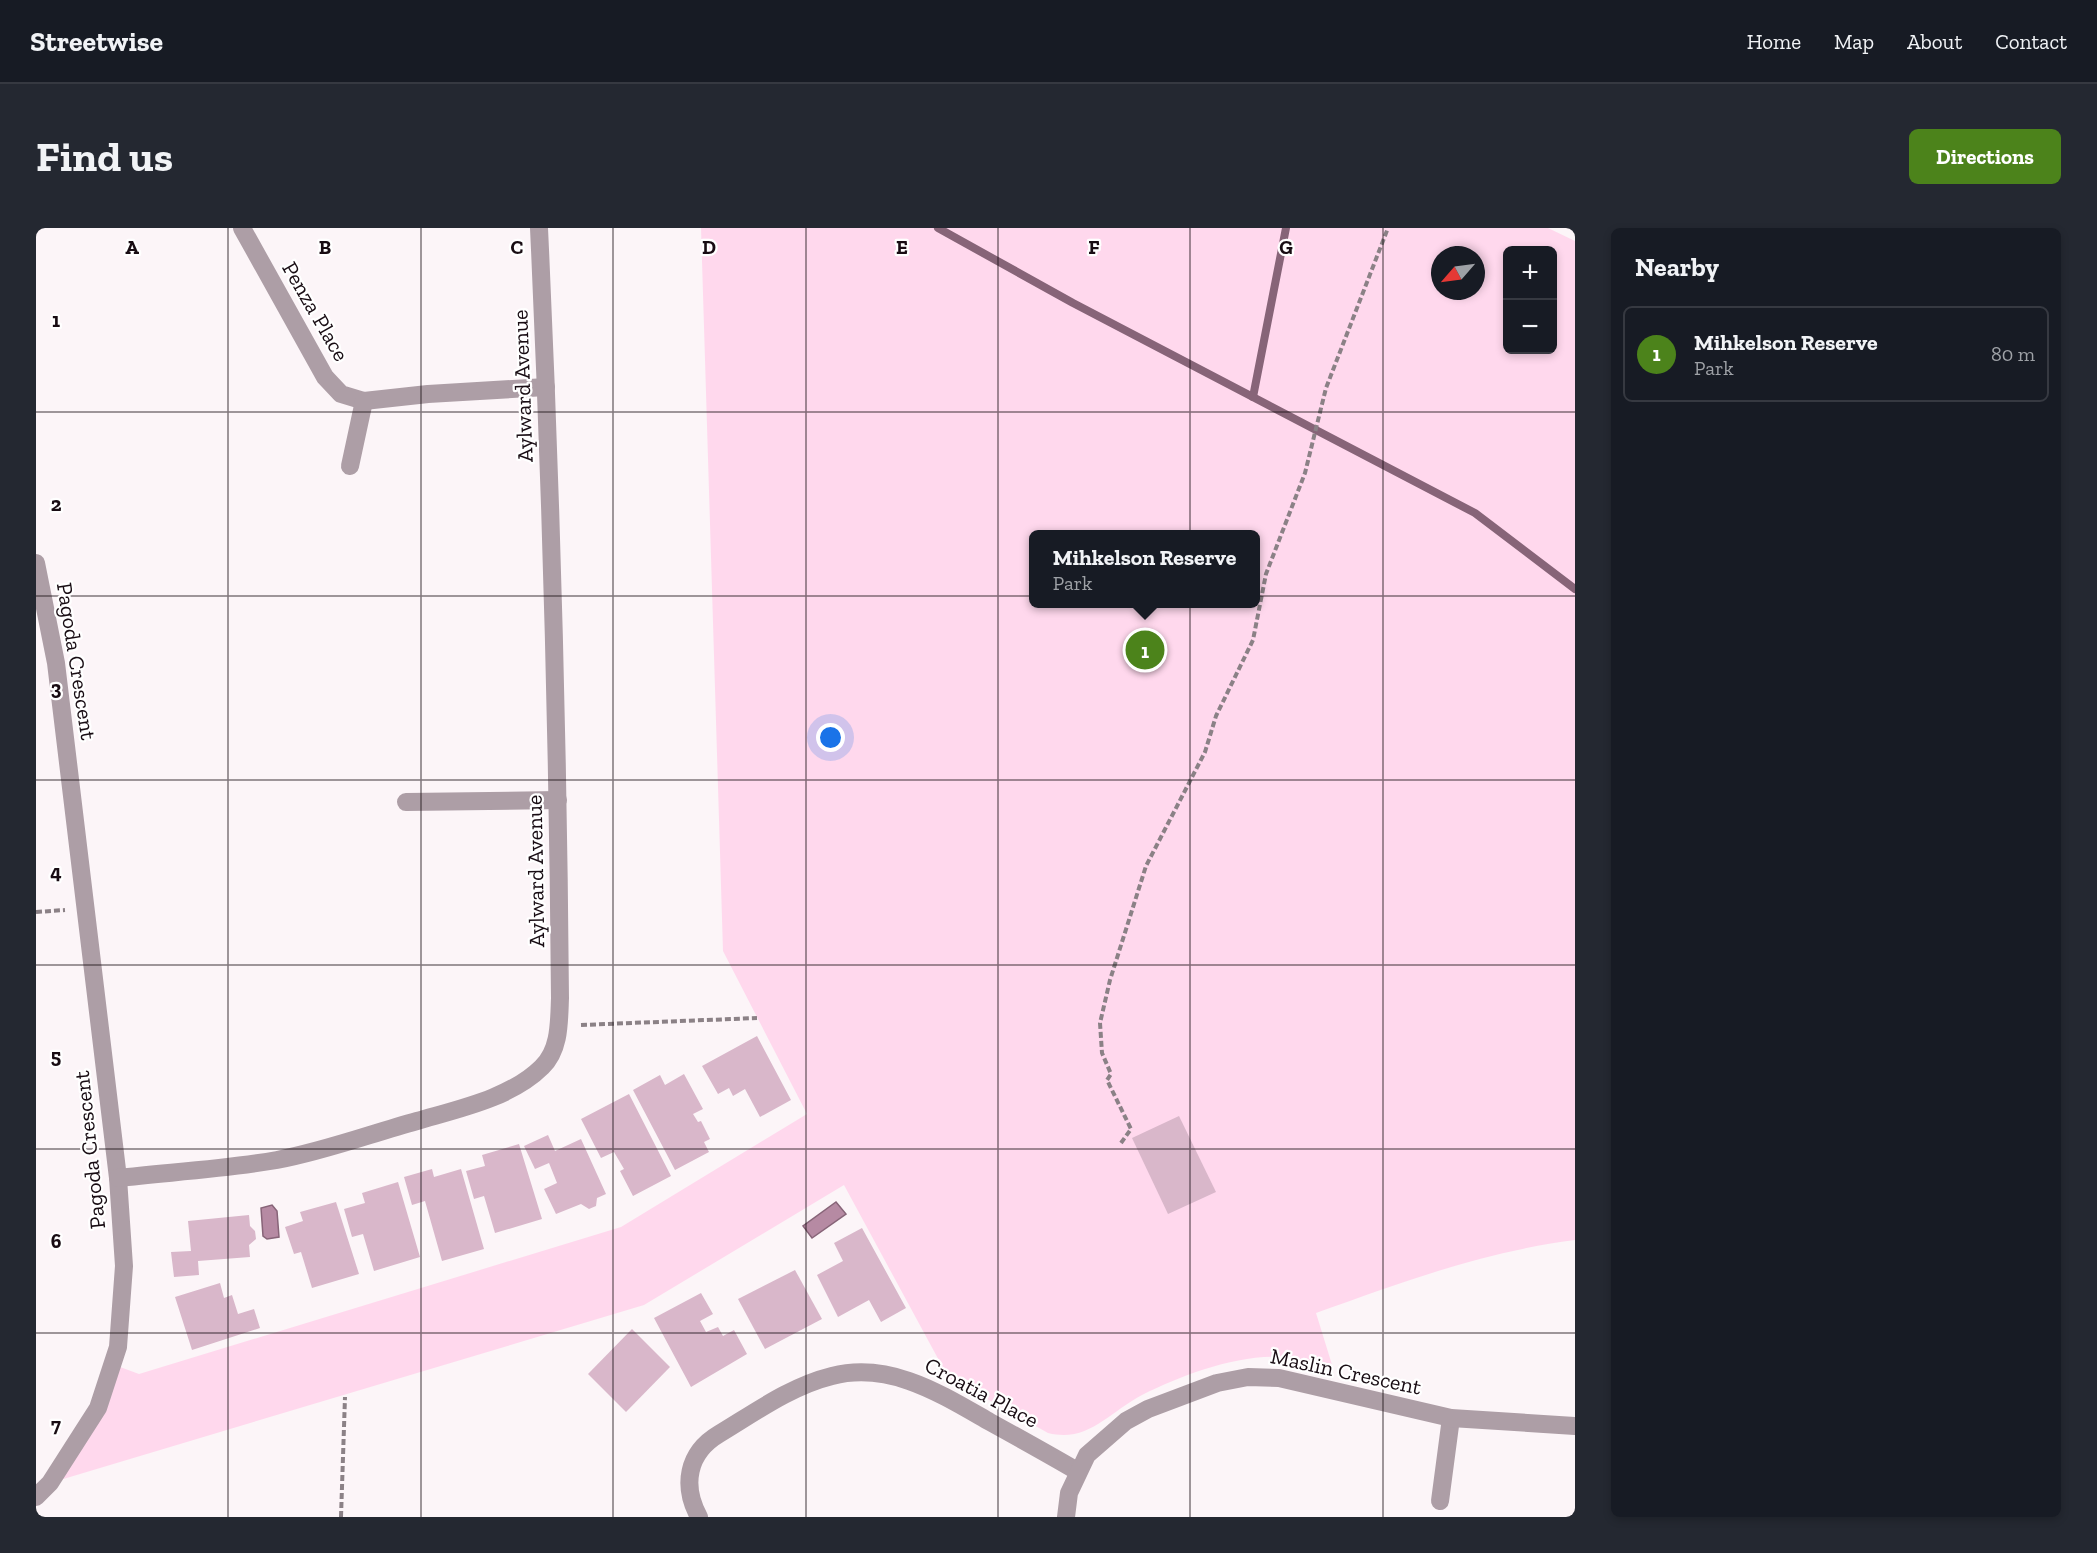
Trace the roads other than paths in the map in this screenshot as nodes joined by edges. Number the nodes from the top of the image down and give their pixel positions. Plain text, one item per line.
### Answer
1 (242, 228) edge
2 (539, 228) edge
3 (546, 387) junction
4 (364, 401) junction
5 (350, 466) dead end
6 (36, 563) edge
7 (558, 800) junction
8 (406, 802) dead end
9 (118, 1178) junction
10 (1451, 1418) junction
11 (1575, 1426) edge
12 (1077, 1471) junction
13 (36, 1497) edge
14 (1440, 1501) dead end
15 (699, 1517) edge
16 (1066, 1517) edge

1 - 4 street, Penza Place
2 - 3 street, Aylward Avenue
3 - 4 street, Penza Place
3 - 7 street, Aylward Avenue
4 - 5 street
6 - 9 street, Pagoda Crescent
7 - 8 street
7 - 9 street, Aylward Avenue
9 - 13 street, Pagoda Crescent
10 - 11 street, Maslin Crescent
10 - 12 street, Maslin Crescent
10 - 14 street
12 - 15 street, Croatia Place
12 - 16 street, Maslin Crescent

